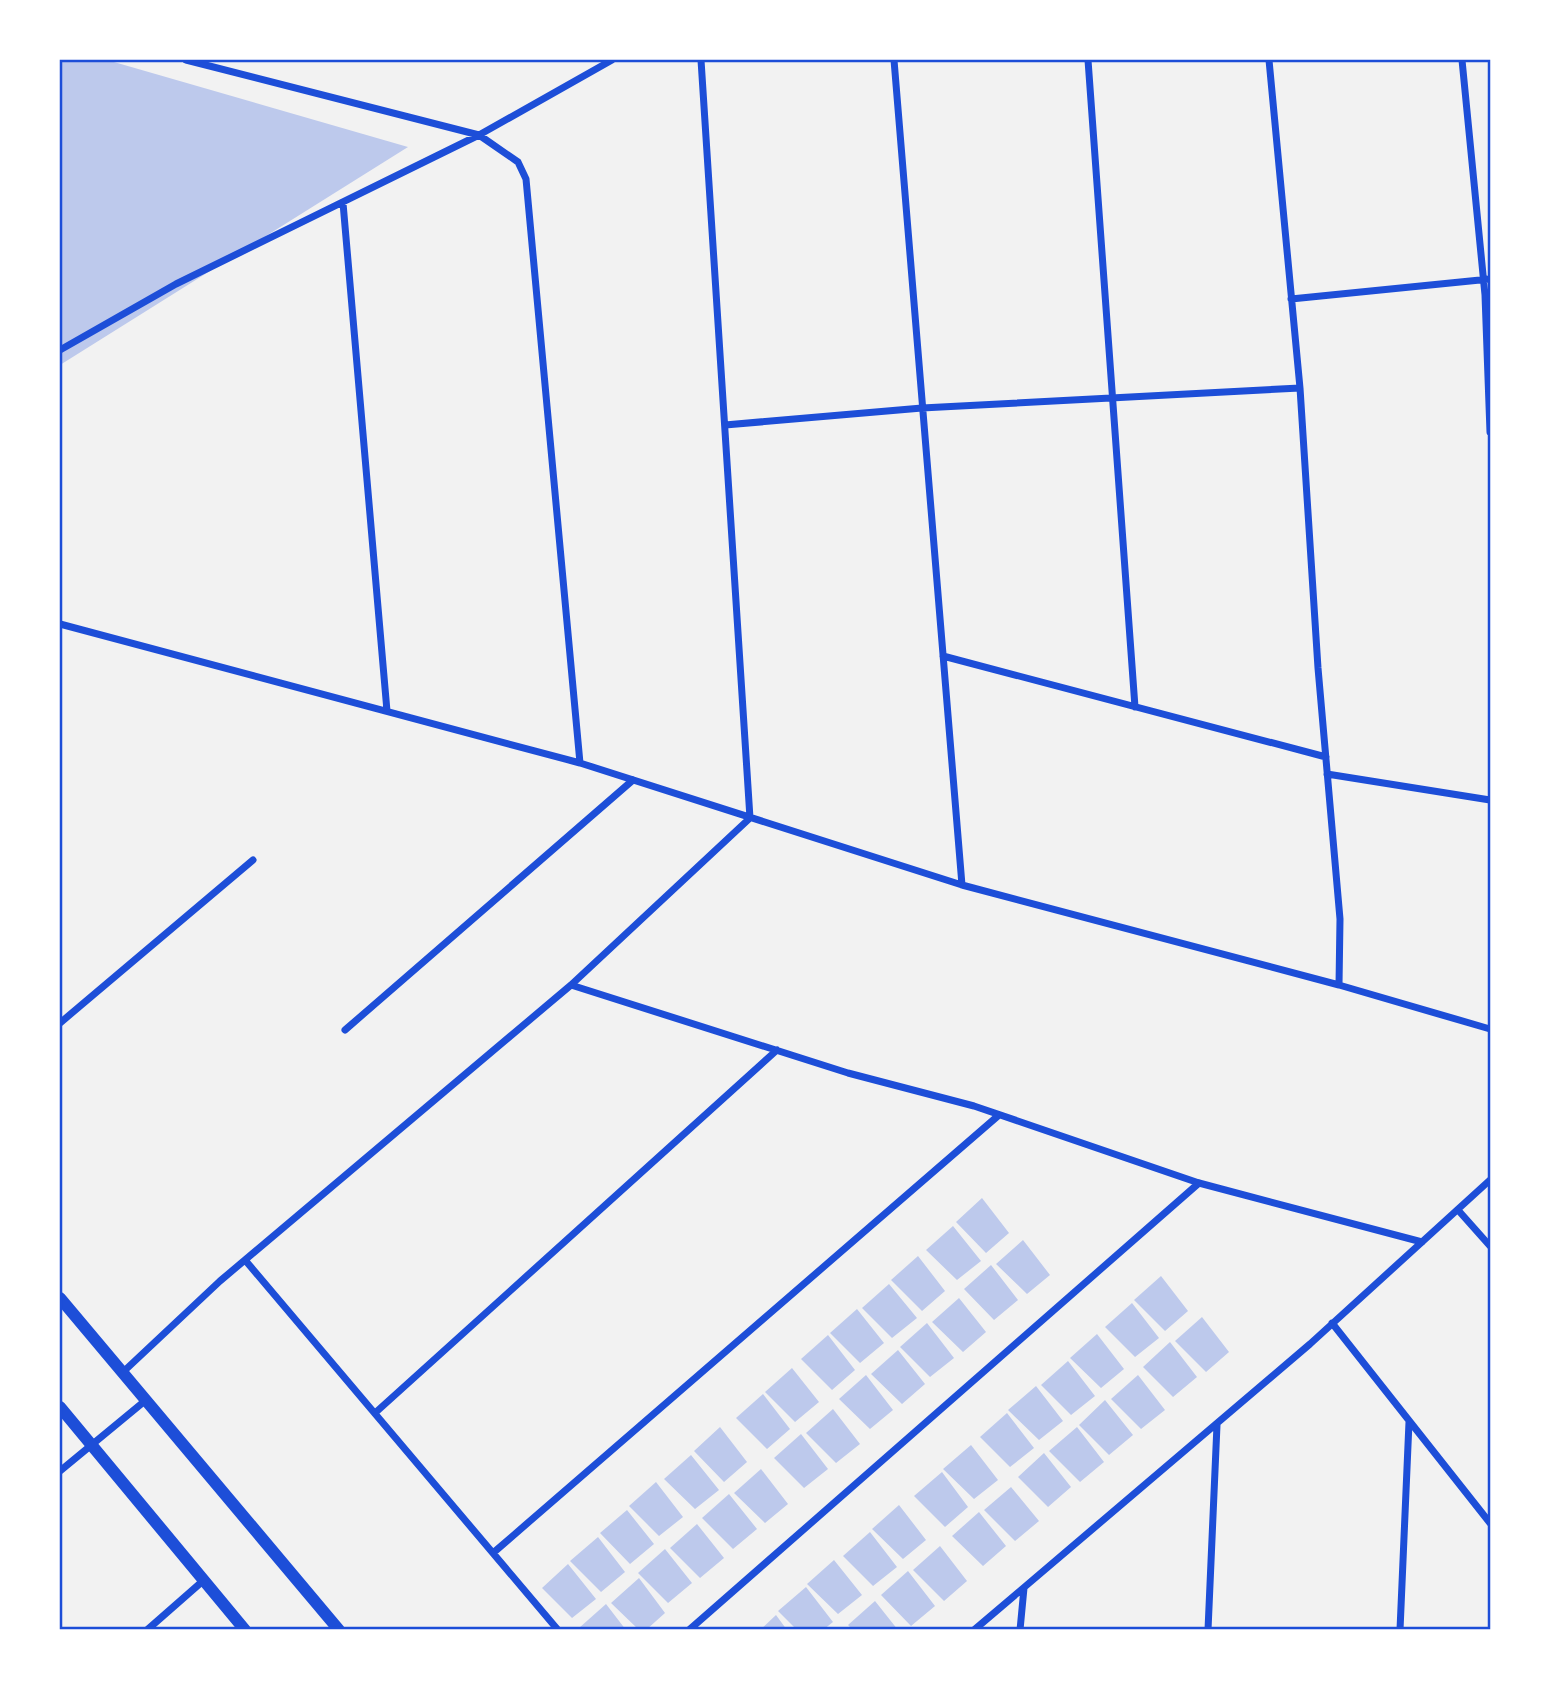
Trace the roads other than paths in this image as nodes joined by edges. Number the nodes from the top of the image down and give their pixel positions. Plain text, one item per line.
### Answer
1 (186, 60) edge
2 (612, 60) edge
3 (701, 60) edge
4 (894, 60) edge
5 (1088, 60) edge
6 (1269, 60) edge
7 (1462, 60) edge
8 (479, 135) junction
9 (343, 203) junction
10 (1487, 280) edge
11 (1291, 299) junction
12 (60, 350) edge
13 (1300, 388) junction
14 (1112, 396) junction
15 (922, 408) junction
16 (725, 425) junction
17 (1490, 432) edge
18 (60, 624) edge
19 (943, 656) junction
20 (1135, 707) junction
21 (387, 712) junction
22 (1326, 757) junction
23 (580, 763) junction
24 (1327, 774) junction
25 (633, 780) junction
26 (1490, 800) edge
27 (750, 818) junction
28 (253, 860) dead end
29 (962, 885) junction
30 (571, 985) junction
31 (1339, 985) junction
32 (60, 1023) edge
33 (1490, 1029) edge
34 (345, 1030) dead end
35 (777, 1050) junction
36 (999, 1115) junction
37 (1490, 1180) edge
38 (1199, 1183) junction
39 (1458, 1210) junction
40 (1422, 1242) junction
41 (1490, 1246) edge
42 (245, 1260) junction
43 (60, 1298) edge
44 (1332, 1324) junction
45 (122, 1373) junction
46 (146, 1400) junction
47 (60, 1407) edge
48 (375, 1413) junction
49 (1409, 1422) junction
50 (1217, 1425) junction
51 (91, 1444) junction
52 (60, 1471) edge
53 (1490, 1522) edge
54 (493, 1553) junction
55 (204, 1580) junction
56 (1024, 1588) junction
57 (146, 1629) edge
58 (245, 1629) edge
59 (339, 1629) edge
60 (558, 1629) edge
61 (689, 1629) edge
62 (974, 1629) edge
63 (1020, 1629) edge
64 (1208, 1629) edge
65 (1400, 1629) edge

1 - 8 street
2 - 8 street
3 - 16 street
4 - 15 street
5 - 14 street
6 - 11 street
7 - 10 street
8 - 9 street
8 - 23 street
9 - 12 street
9 - 21 street
10 - 11 street
10 - 17 street
11 - 13 street
13 - 14 street
13 - 22 street
14 - 15 street
14 - 20 street
15 - 16 street
15 - 19 street
16 - 27 street
18 - 21 street
19 - 20 street
19 - 29 street
20 - 22 street
21 - 23 street
22 - 24 street
23 - 25 street
24 - 26 street
24 - 31 street
25 - 27 street
25 - 34 street
27 - 29 street
27 - 30 street
28 - 32 street
29 - 31 street
30 - 35 street
30 - 42 street
31 - 33 street
35 - 36 street
35 - 48 street
36 - 38 street
36 - 54 street
37 - 39 street
38 - 40 street
38 - 61 street
39 - 40 street
39 - 41 street
40 - 44 street
42 - 45 street
42 - 48 street
43 - 45 street
44 - 49 street
44 - 50 street
45 - 46 street
46 - 51 street
46 - 59 street
47 - 51 street
48 - 54 street
49 - 53 street
49 - 65 street
50 - 56 street
50 - 64 street
51 - 52 street
51 - 55 street
54 - 60 street
55 - 57 street
55 - 58 street
56 - 62 street
56 - 63 street

